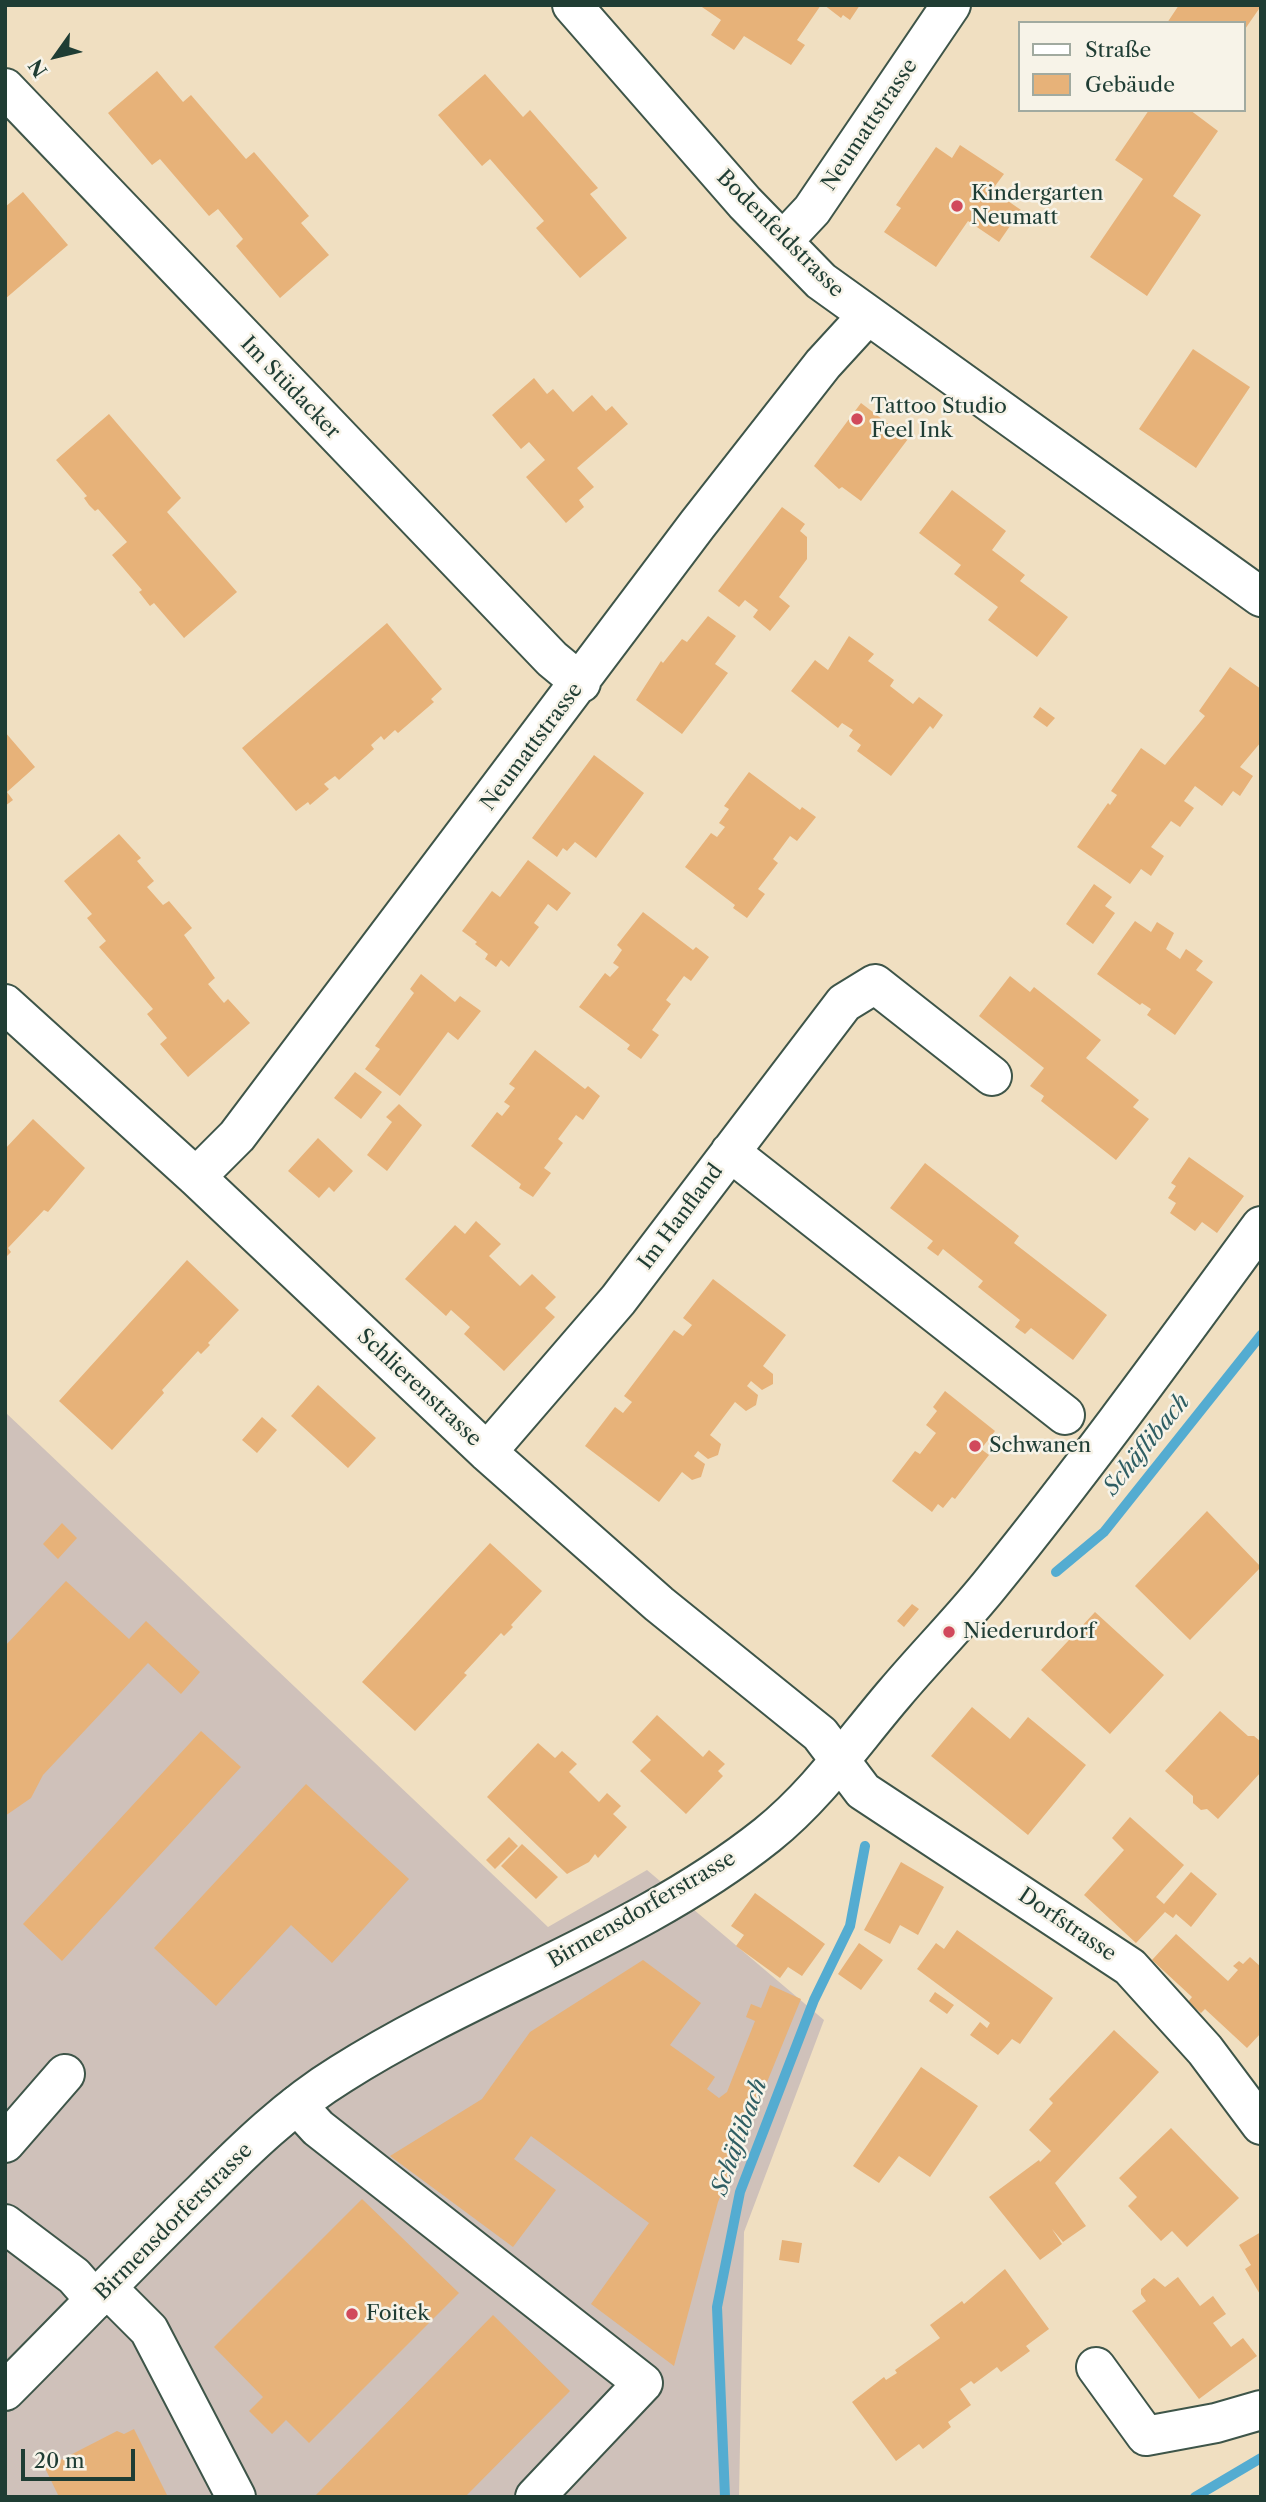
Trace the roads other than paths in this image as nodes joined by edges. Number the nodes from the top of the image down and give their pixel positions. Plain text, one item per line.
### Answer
1 (572, 5) edge
2 (951, 5) edge
3 (5, 88) edge
4 (783, 241) junction
5 (867, 316) junction
6 (1261, 597) edge
7 (581, 683) junction
8 (11, 1019) edge
9 (992, 1076) dead end
10 (730, 1152) junction
11 (196, 1177) junction
12 (1261, 1226) edge
13 (1065, 1415) dead end
14 (487, 1452) junction
15 (841, 1761) junction
16 (65, 2074) dead end
17 (297, 2105) junction
18 (1259, 2116) edge
19 (5, 2143) edge
20 (5, 2224) edge
21 (101, 2294) junction
22 (1096, 2367) dead end
23 (5, 2391) edge
24 (1261, 2410) edge
25 (236, 2497) edge
26 (535, 2497) edge

1 - 4 street, Bodenfeldstrasse
2 - 4 street, Neumattstrasse
3 - 7 street, Im Stüdacker
4 - 5 street, Bodenfeldstrasse
5 - 6 street, Bodenfeldstrasse
5 - 7 street, Neumattstrasse
7 - 11 street, Neumattstrasse
8 - 11 street, Schlierenstrasse
9 - 10 street, Im Hanfland
10 - 13 street
10 - 14 street, Im Hanfland
11 - 14 street, Schlierenstrasse
12 - 15 street, Birmensdorferstrasse
14 - 15 street, Schlierenstrasse
15 - 17 street, Birmensdorferstrasse
15 - 18 street, Dorfstrasse
16 - 19 street
17 - 21 street, Birmensdorferstrasse
17 - 26 street
20 - 21 street
21 - 23 street, Birmensdorferstrasse
21 - 25 street
22 - 24 street

